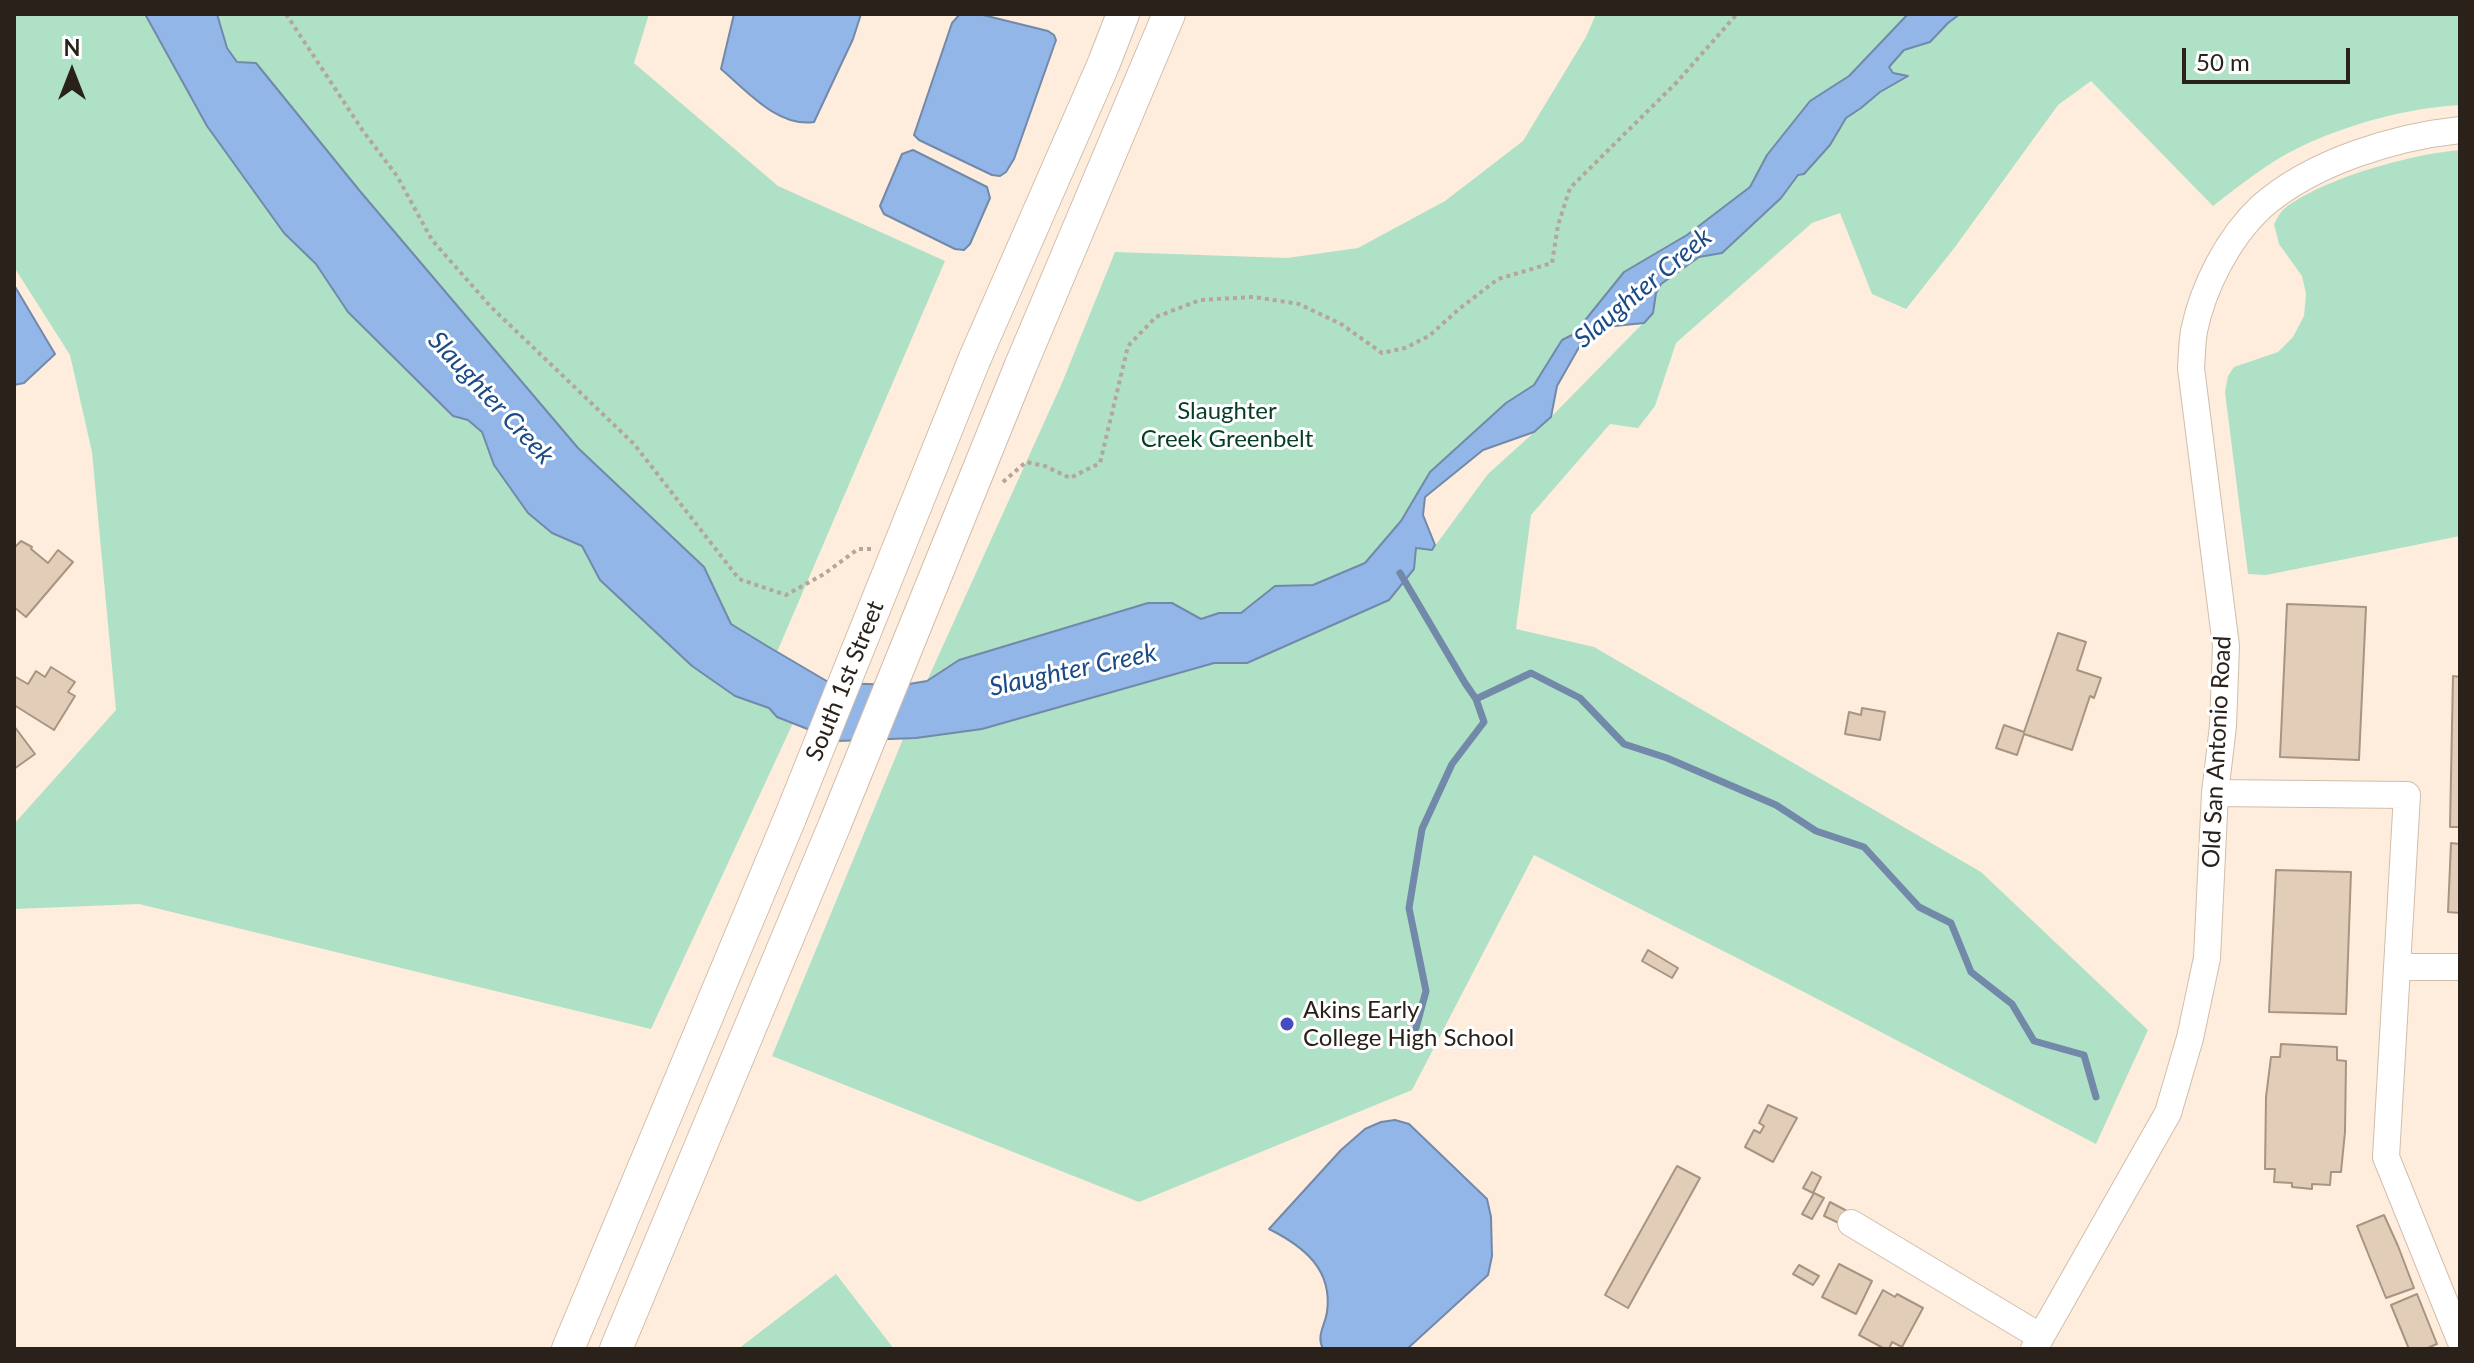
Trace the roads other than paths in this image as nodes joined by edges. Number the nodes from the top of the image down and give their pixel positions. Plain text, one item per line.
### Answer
1 (1123, 14) edge
2 (1169, 14) edge
3 (2460, 130) edge
4 (2215, 793) junction
5 (2397, 967) junction
6 (2460, 967) edge
7 (1851, 1223) dead end
8 (2460, 1340) edge
9 (2037, 1343) edge
10 (568, 1349) edge
11 (616, 1349) edge

1 - 10 main road, South 1st Street, bridge
2 - 11 main road, South 1st Street, bridge
3 - 4 street, Old San Antonio Road
4 - 5 street
4 - 9 street, Old San Antonio Road
5 - 6 street
5 - 8 street
7 - 9 street

